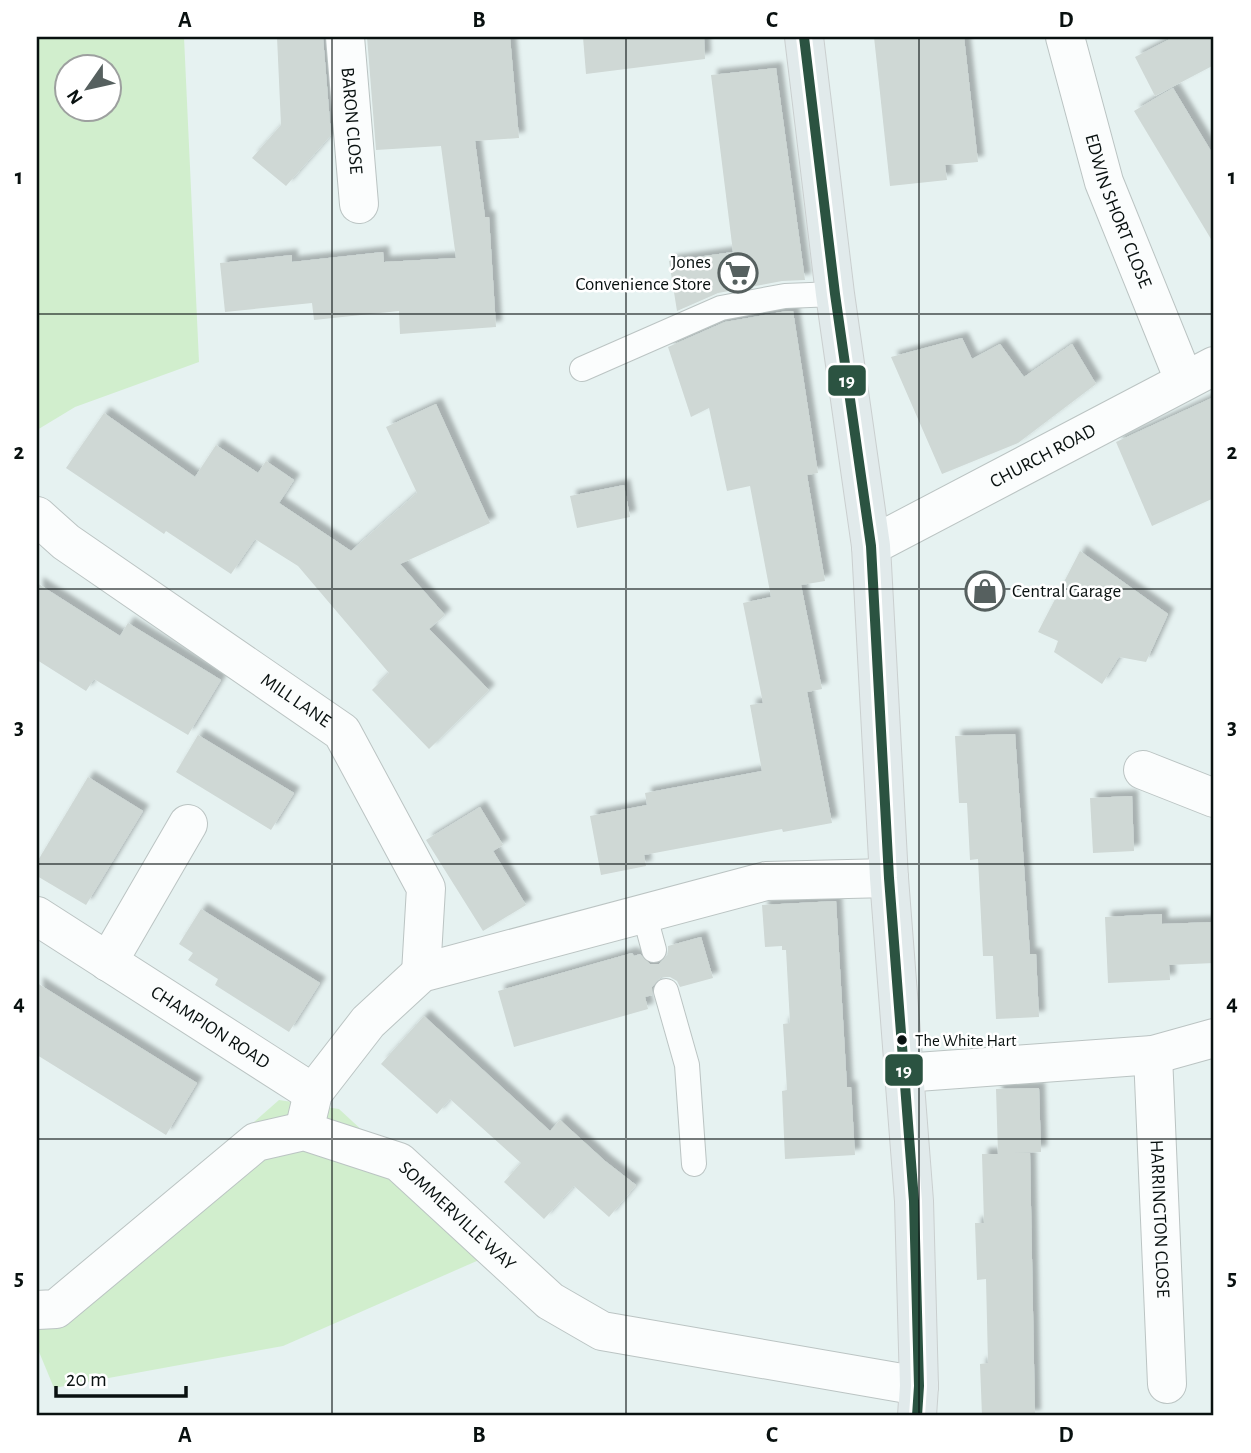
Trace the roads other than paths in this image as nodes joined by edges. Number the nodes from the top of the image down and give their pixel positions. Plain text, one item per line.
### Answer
1 (345, 37) edge
2 (804, 37) edge
3 (1065, 37) edge
4 (359, 204) dead end
5 (835, 294) junction
6 (582, 369) dead end
7 (1199, 373) edge
8 (37, 516) edge
9 (871, 546) junction
10 (1143, 770) dead end
11 (1214, 798) edge
12 (188, 824) dead end
13 (889, 878) junction
14 (644, 913) junction
15 (37, 916) edge
16 (654, 950) dead end
17 (107, 962) junction
18 (421, 973) junction
19 (666, 991) dead end
20 (1214, 1038) edge
21 (1153, 1055) junction
22 (903, 1073) junction
23 (313, 1093) junction
24 (304, 1131) junction
25 (694, 1164) dead end
26 (43, 1313) edge
27 (1167, 1384) dead end
28 (918, 1401) edge

1 - 4 street, BARON CLOSE
2 - 5 main road
3 - 7 street, EDWIN SHORT CLOSE
5 - 6 lane
5 - 9 main road
7 - 9 street, CHURCH ROAD
8 - 18 street, MILL LANE
9 - 13 main road
10 - 11 street
12 - 17 street
13 - 14 street
13 - 22 main road
14 - 16 lane
14 - 18 street
15 - 17 street, CHAMPION ROAD
17 - 23 street, CHAMPION ROAD
18 - 23 street
19 - 25 lane
20 - 21 street
21 - 22 street
21 - 27 street, HARRINGTON CLOSE
22 - 28 main road
23 - 24 street
24 - 26 street
24 - 28 street, SOMMERVILLE WAY

